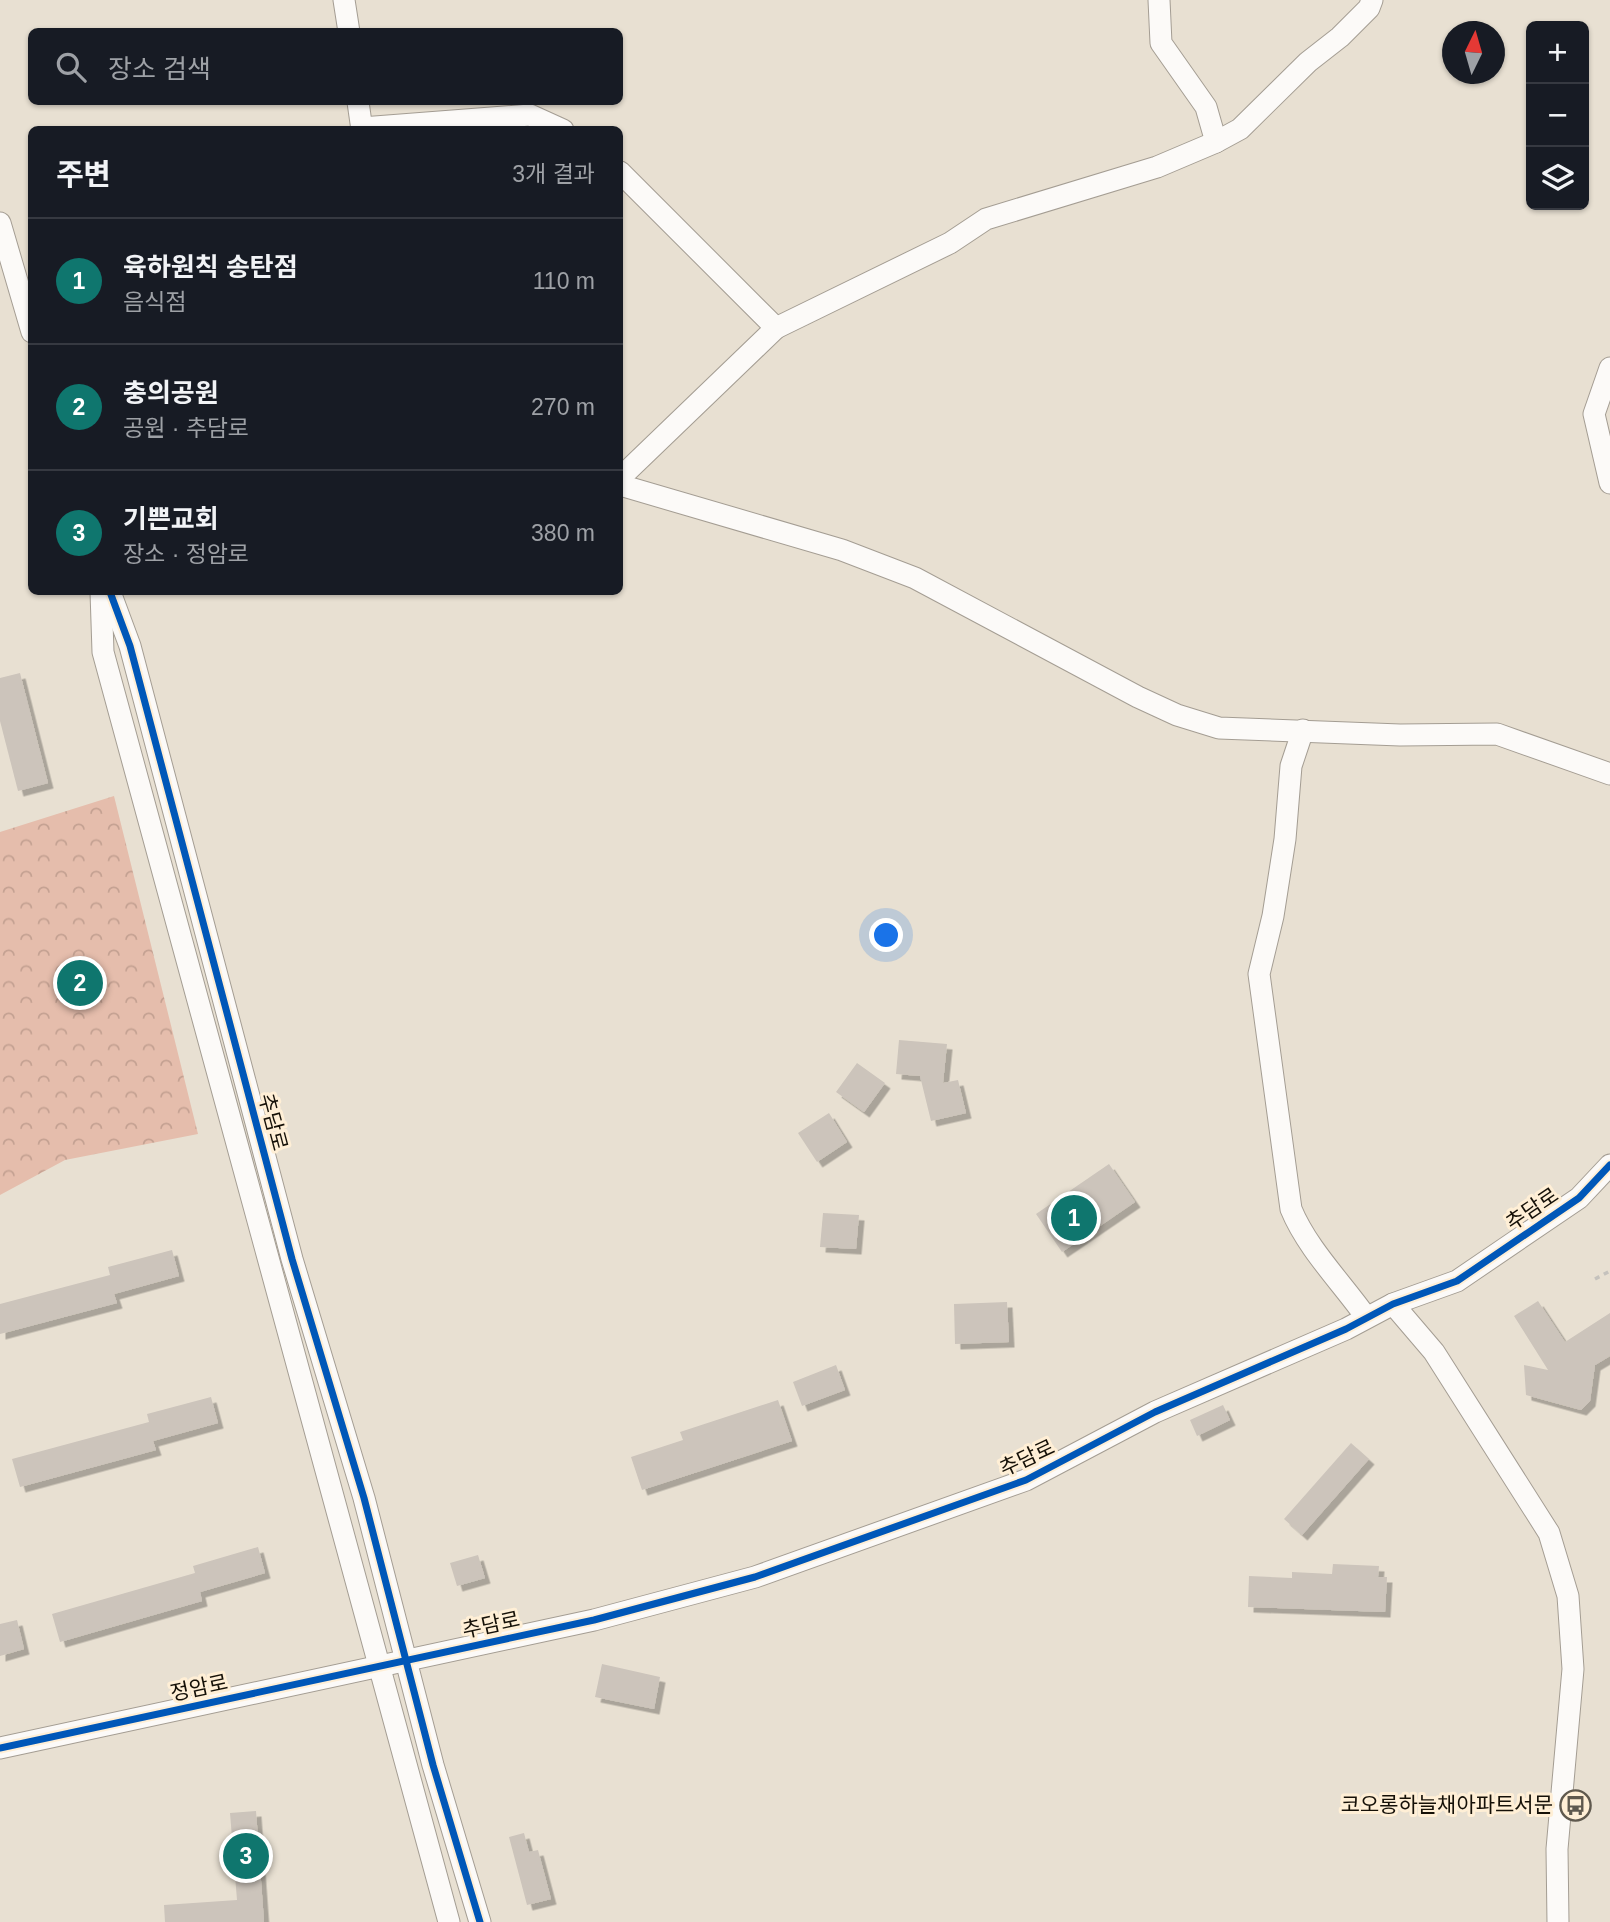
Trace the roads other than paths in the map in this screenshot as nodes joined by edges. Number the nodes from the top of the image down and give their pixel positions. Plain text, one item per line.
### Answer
1 (344, 0) edge
2 (1159, 0) edge
3 (1371, 0) edge
4 (348, 28) edge
5 (358, 105) edge
6 (362, 126) edge
7 (398, 126) edge
8 (554, 126) edge
9 (1216, 142) junction
10 (623, 175) edge
11 (0, 223) edge
12 (28, 318) edge
13 (776, 328) junction
14 (1610, 368) edge
15 (623, 475) edge
16 (1610, 483) edge
17 (623, 486) edge
18 (101, 595) edge
19 (111, 595) edge
20 (1303, 730) junction
21 (1610, 774) edge
22 (1610, 1165) edge
23 (1393, 1304) junction
24 (1366, 1317) junction
25 (406, 1662) junction
26 (378, 1668) junction
27 (0, 1748) edge
28 (449, 1922) edge
29 (480, 1922) edge
30 (1558, 1922) edge

1 - 4 street
2 - 9 street
3 - 9 street
5 - 6 street
7 - 8 street
9 - 13 street
10 - 13 street
11 - 12 street
13 - 15 street
14 - 16 street
17 - 20 street
18 - 26 street, 추담로
19 - 25 street, 추담로
20 - 21 street
20 - 24 street
22 - 23 street, 추담로
23 - 24 street, 추담로
23 - 30 street
24 - 25 street, 추담로
25 - 26 street, 정암로
25 - 29 street, 추담로
26 - 27 street, 정암로
26 - 28 street, 추담로

